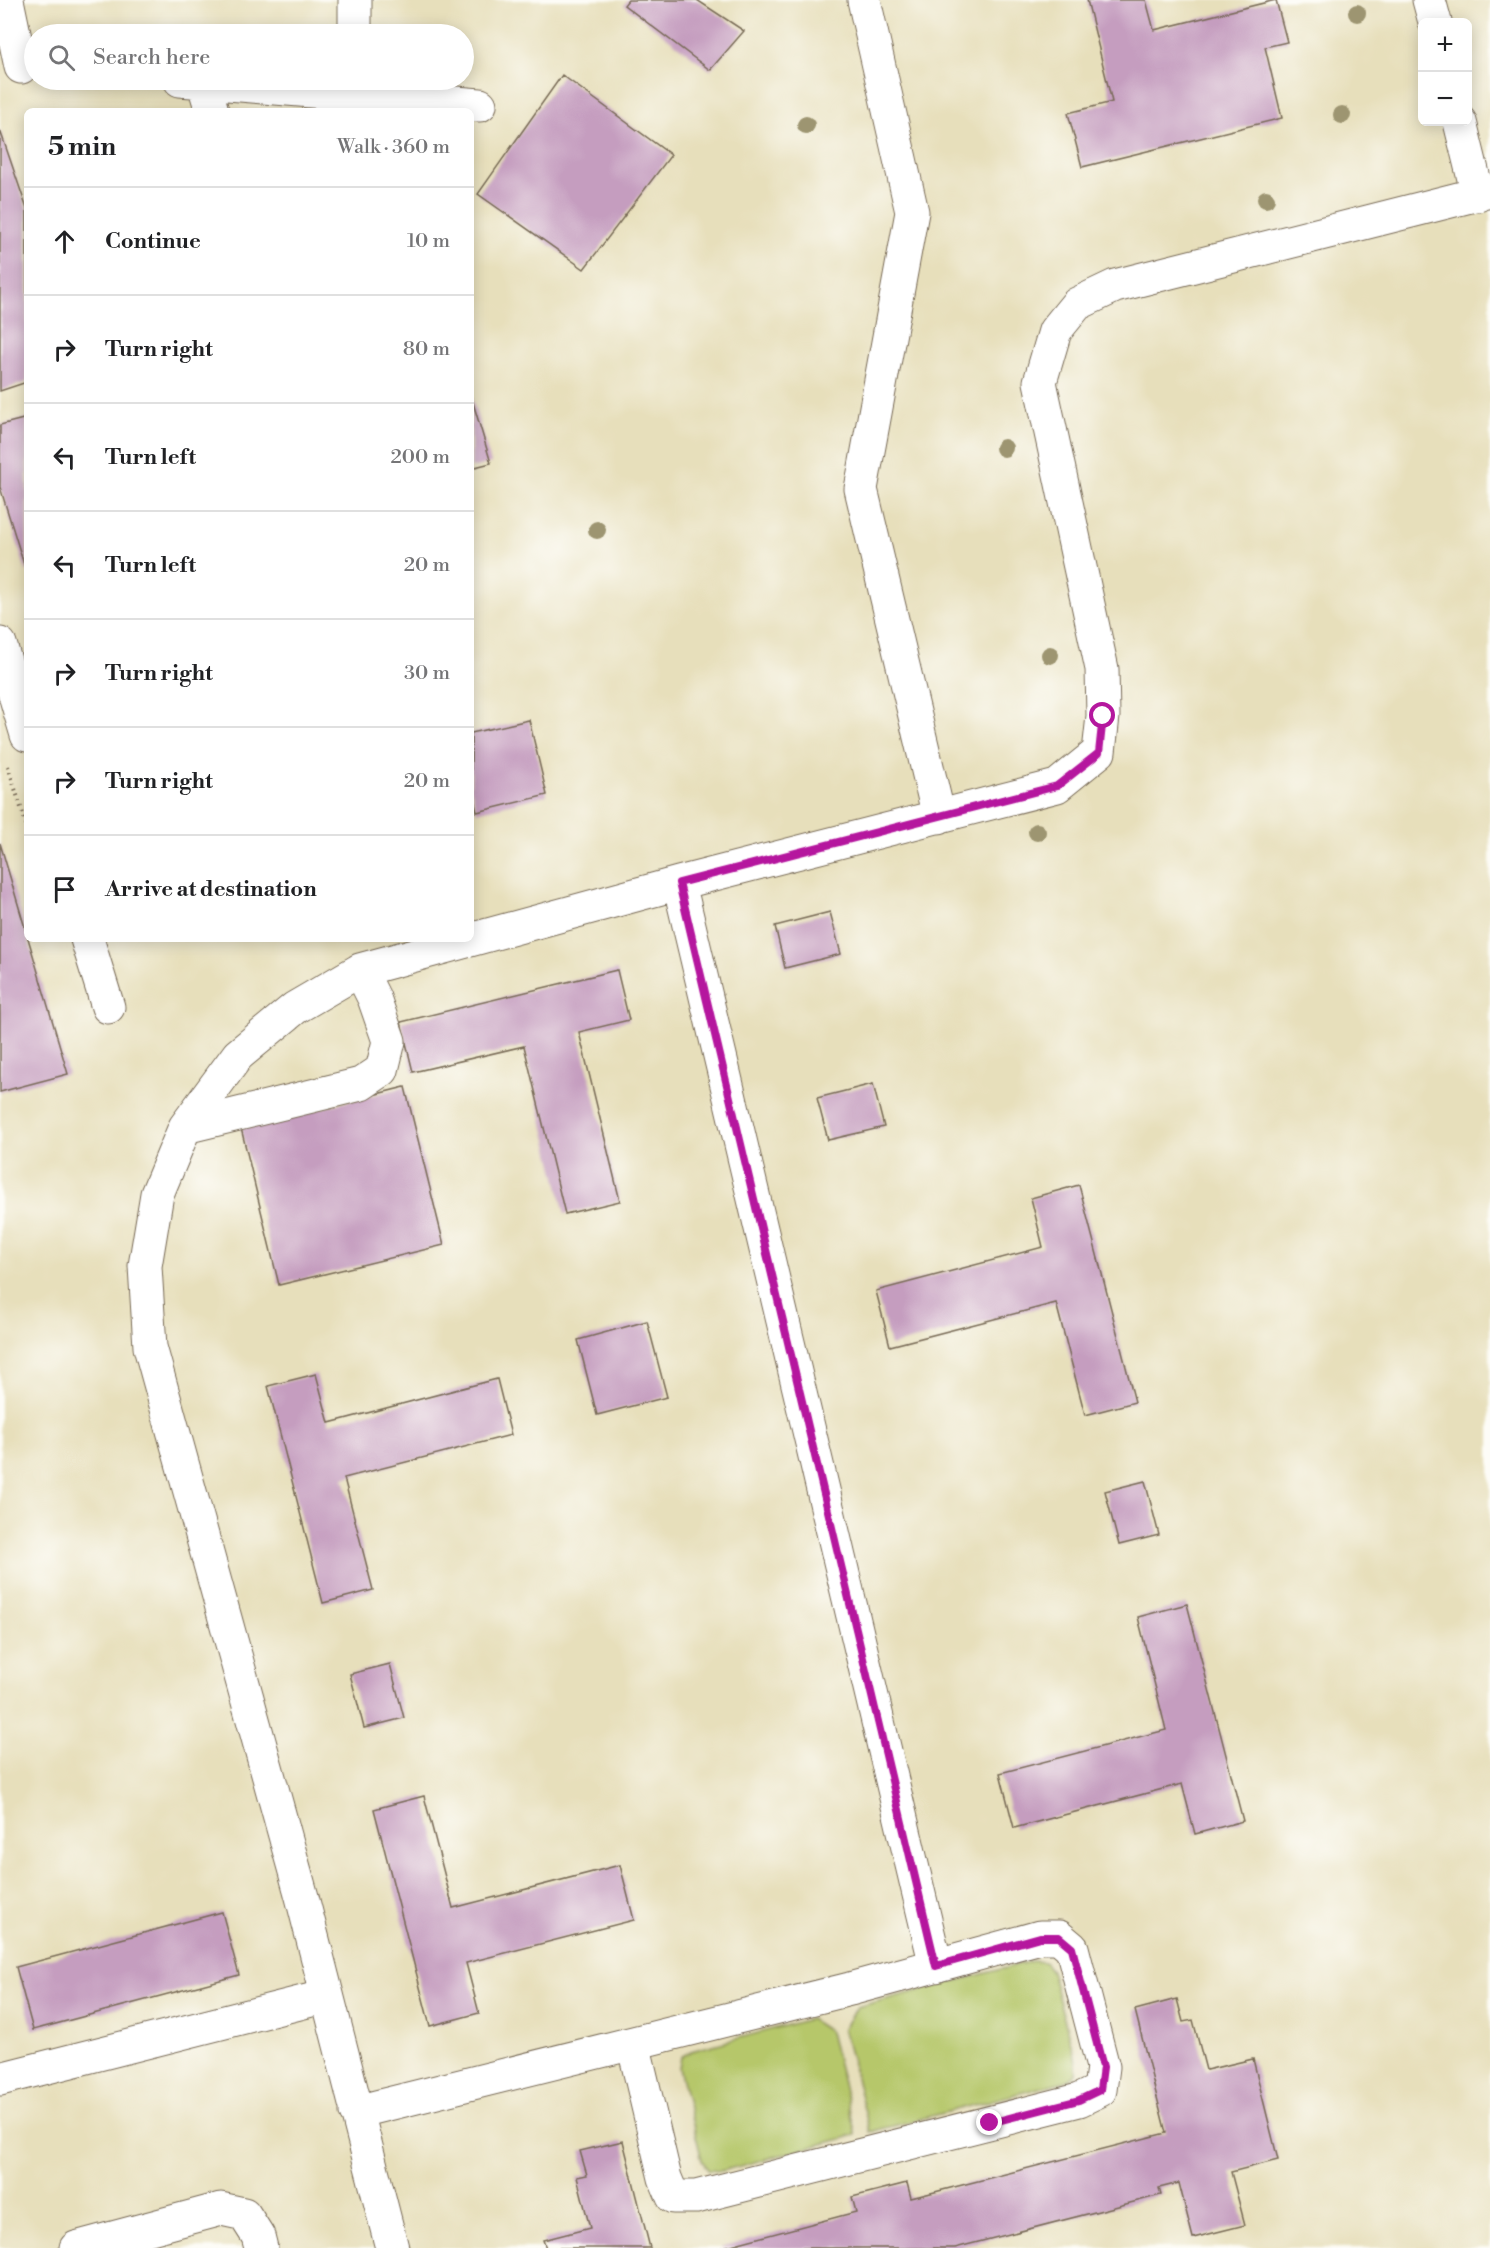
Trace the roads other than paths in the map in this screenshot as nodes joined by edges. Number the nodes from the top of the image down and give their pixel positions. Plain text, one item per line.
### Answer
1 (7, 0) edge
2 (355, 0) edge
3 (864, 0) edge
4 (1429, 0) edge
5 (1434, 18) edge
6 (355, 24) edge
7 (18, 66) edge
8 (237, 90) edge
9 (375, 90) edge
10 (198, 91) edge
11 (480, 105) dead end
12 (1461, 126) edge
13 (1484, 193) edge
14 (0, 644) edge
15 (24, 725) edge
16 (939, 817) junction
17 (679, 883) junction
18 (474, 939) edge
19 (88, 942) edge
20 (463, 942) edge
21 (360, 970) junction
22 (108, 1007) dead end
23 (185, 1127) junction
24 (936, 1966) junction
25 (327, 1996) junction
26 (633, 2043) junction
27 (0, 2079) edge
28 (356, 2112) junction
29 (76, 2248) edge
30 (261, 2248) edge
31 (392, 2248) edge

1 - 7 street
2 - 6 street
3 - 16 street
4 - 5 street
8 - 10 street
9 - 11 street
12 - 13 street
13 - 16 street
14 - 15 street
16 - 17 street
17 - 18 street
17 - 24 street
19 - 22 street
20 - 21 street
21 - 23 street
21 - 23 street
23 - 25 street
24 - 26 street
24 - 26 street
25 - 27 street
25 - 28 street
26 - 28 street
28 - 31 street
29 - 30 street

